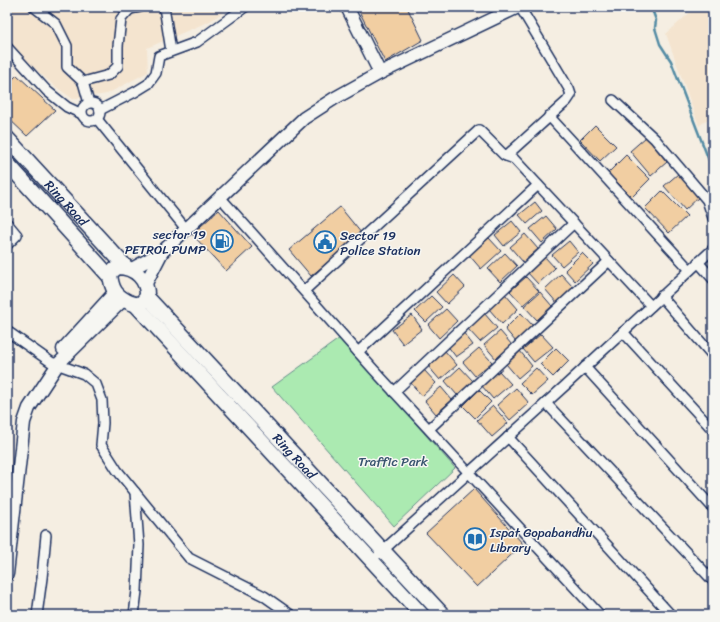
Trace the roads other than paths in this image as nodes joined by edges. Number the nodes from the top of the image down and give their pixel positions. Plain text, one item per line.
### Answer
1 (34, 7) edge
2 (140, 7) edge
3 (164, 7) edge
4 (245, 7) edge
5 (347, 7) edge
6 (519, 7) edge
7 (130, 8) edge
8 (7, 47) edge
9 (171, 51) junction
10 (380, 73) junction
11 (83, 82) junction
12 (613, 100) dead end
13 (89, 103) junction
14 (100, 110) junction
15 (82, 114) junction
16 (549, 116) junction
17 (97, 120) junction
18 (7, 138) edge
19 (506, 156) junction
20 (7, 163) edge
21 (538, 185) junction
22 (220, 197) junction
23 (713, 218) edge
24 (7, 223) edge
25 (574, 223) junction
26 (186, 229) junction
27 (7, 245) edge
28 (713, 249) edge
29 (162, 252) junction
30 (609, 261) junction
31 (698, 262) junction
32 (129, 268) junction
33 (690, 270) junction
34 (110, 278) junction
35 (713, 279) edge
36 (146, 291) junction
37 (304, 291) junction
38 (661, 296) junction
39 (124, 299) junction
40 (651, 306) junction
41 (7, 331) edge
42 (623, 332) junction
43 (358, 352) junction
44 (713, 356) edge
45 (55, 363) junction
46 (585, 367) junction
47 (394, 392) junction
48 (546, 403) junction
49 (429, 429) junction
50 (713, 430) edge
51 (508, 438) junction
52 (469, 473) junction
53 (135, 492) junction
54 (713, 508) edge
55 (7, 518) edge
56 (46, 535) dead end
57 (384, 551) junction
58 (372, 561) junction
59 (7, 574) edge
60 (713, 581) edge
61 (37, 615) edge
62 (134, 615) edge
63 (291, 615) edge
64 (422, 615) edge
65 (443, 615) edge
66 (600, 615) edge
67 (671, 615) edge

1 - 11 street
2 - 7 street
3 - 9 street
4 - 9 street
5 - 10 street
6 - 10 street
6 - 16 street
7 - 11 street
8 - 15 street
9 - 14 street
10 - 22 street
11 - 13 street
12 - 23 street
13 - 14 street
13 - 15 street
14 - 17 street
15 - 17 street
16 - 19 street
16 - 33 street
17 - 26 street
18 - 32 main road, Ring Road
19 - 21 street
19 - 37 street
20 - 34 main road, Ring Road
21 - 25 street
21 - 43 street
22 - 26 street
22 - 37 street
24 - 27 street
25 - 30 street
25 - 47 street
26 - 29 street
28 - 31 street
29 - 32 street
29 - 36 street
30 - 40 street
30 - 49 street
31 - 33 street
31 - 35 street
32 - 34 main road
32 - 36 main road
33 - 38 street
34 - 39 main road
36 - 39 main road
36 - 57 main road, Ring Road
37 - 43 street
38 - 40 street
38 - 44 street
39 - 45 street
39 - 58 main road, Ring Road
40 - 42 street
41 - 45 street
42 - 46 street
42 - 50 street
43 - 47 street
45 - 53 street
45 - 55 street
45 - 59 street
46 - 48 street
46 - 54 street
47 - 49 street
48 - 51 street
48 - 60 street
49 - 52 street
51 - 52 street
51 - 67 street
52 - 57 street
52 - 66 street
53 - 62 street
53 - 63 street
56 - 61 street
57 - 58 street
57 - 65 main road, Ring Road
58 - 64 main road, Ring Road

